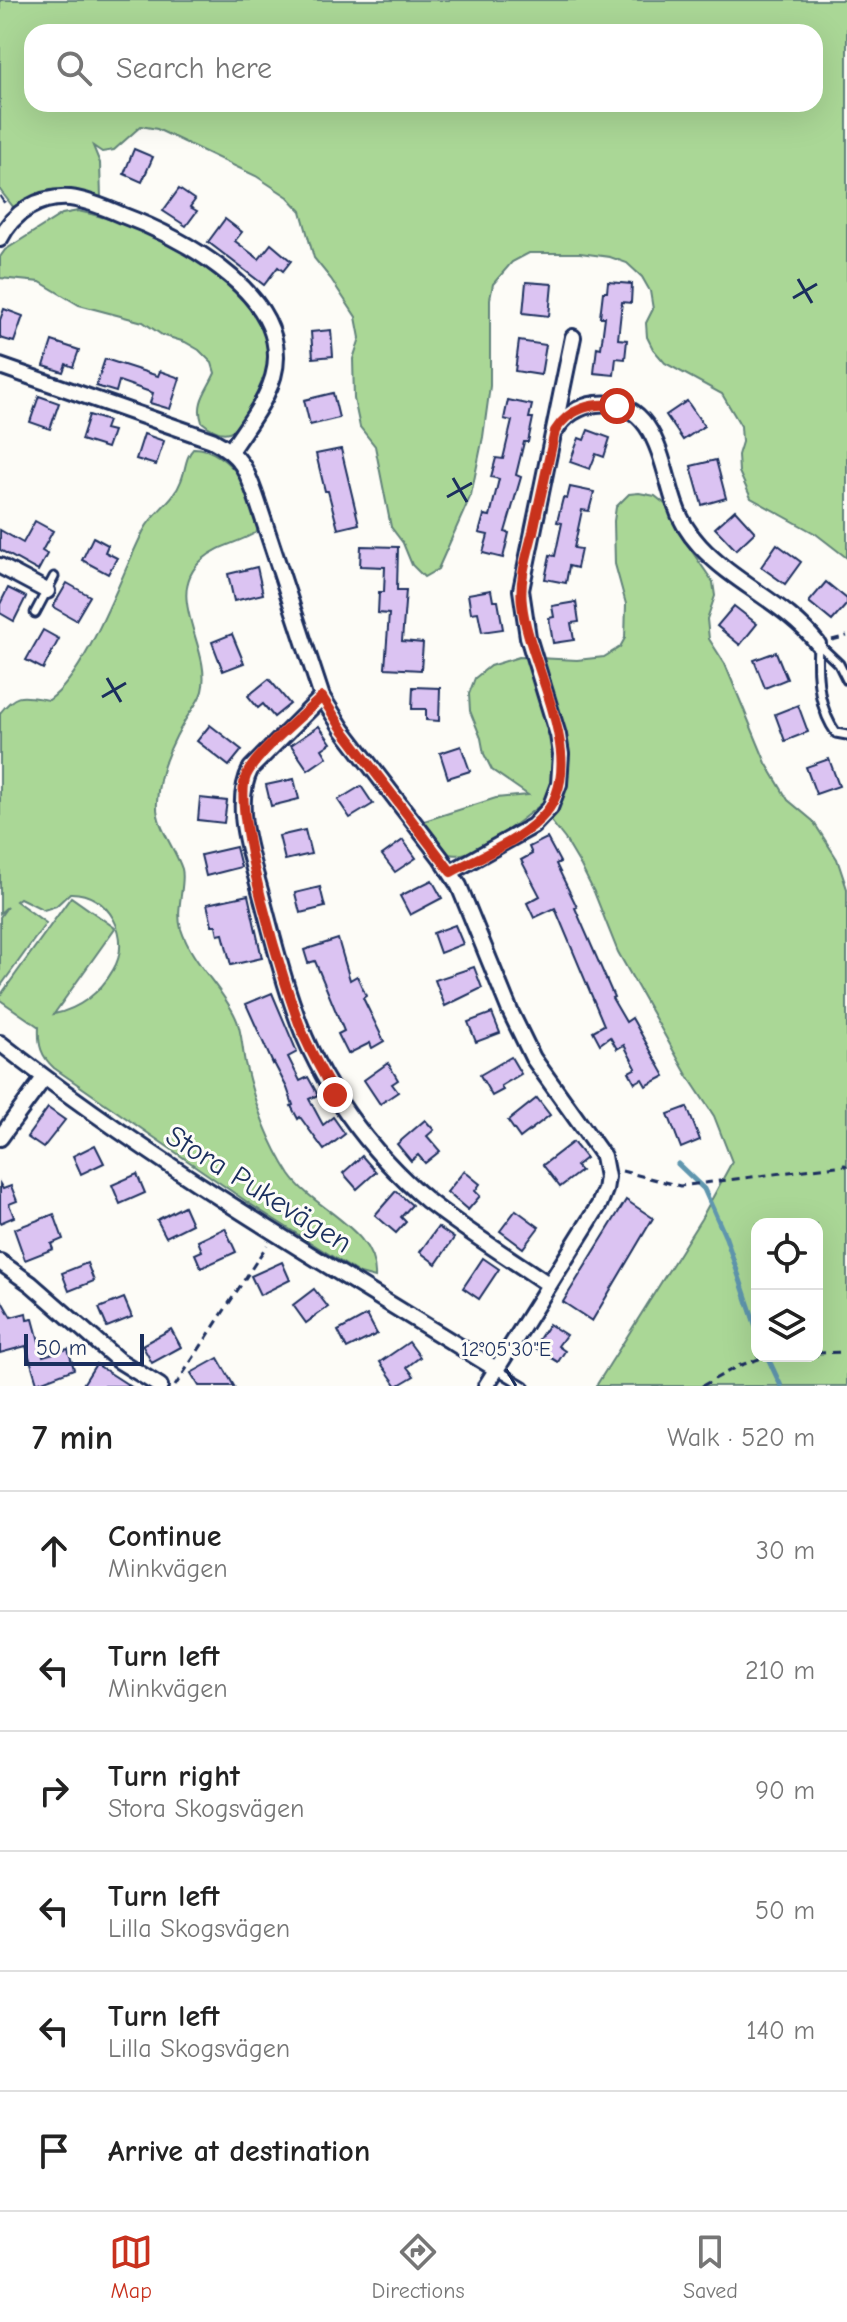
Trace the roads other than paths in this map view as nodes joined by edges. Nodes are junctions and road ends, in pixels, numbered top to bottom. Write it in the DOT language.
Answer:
graph roads {
  1 [pos="0,239"];
  2 [pos="573,337"];
  3 [pos="0,366"];
  4 [pos="555,431"];
  5 [pos="231,450"];
  6 [pos="0,566"];
  7 [pos="54,577"];
  8 [pos="47,591"];
  9 [pos="35,613"];
  10 [pos="818,644"];
  11 [pos="847,680"];
  12 [pos="322,697"];
  13 [pos="847,735"];
  14 [pos="451,872"];
  15 [pos="0,1043"];
  16 [pos="44,1078"];
  17 [pos="0,1138"];
  18 [pos="0,1262"];
  19 [pos="548,1284"];
  20 [pos="496,1369"];
  21 [pos="160,1386"];
  22 [pos="486,1386"];
  23 [pos="524,1386"];
  1 -- 5 [label="street"];
  2 -- 4 [label="street"];
  3 -- 5 [label="street"];
  4 -- 10 [label="street"];
  4 -- 14 [label="street"];
  5 -- 12 [label="street"];
  6 -- 8 [label="street"];
  7 -- 8 [label="lane"];
  8 -- 9 [label="lane"];
  10 -- 11 [label="lane"];
  10 -- 13 [label="lane"];
  12 -- 14 [label="street"];
  12 -- 19 [label="street"];
  14 -- 19 [label="street"];
  15 -- 16 [label="street, Stora Pukevägen"];
  16 -- 17 [label="street"];
  16 -- 20 [label="street, Stora Pukevägen"];
  18 -- 21 [label="street"];
  19 -- 20 [label="street"];
  20 -- 22 [label="street"];
  20 -- 23 [label="lane"];
}
